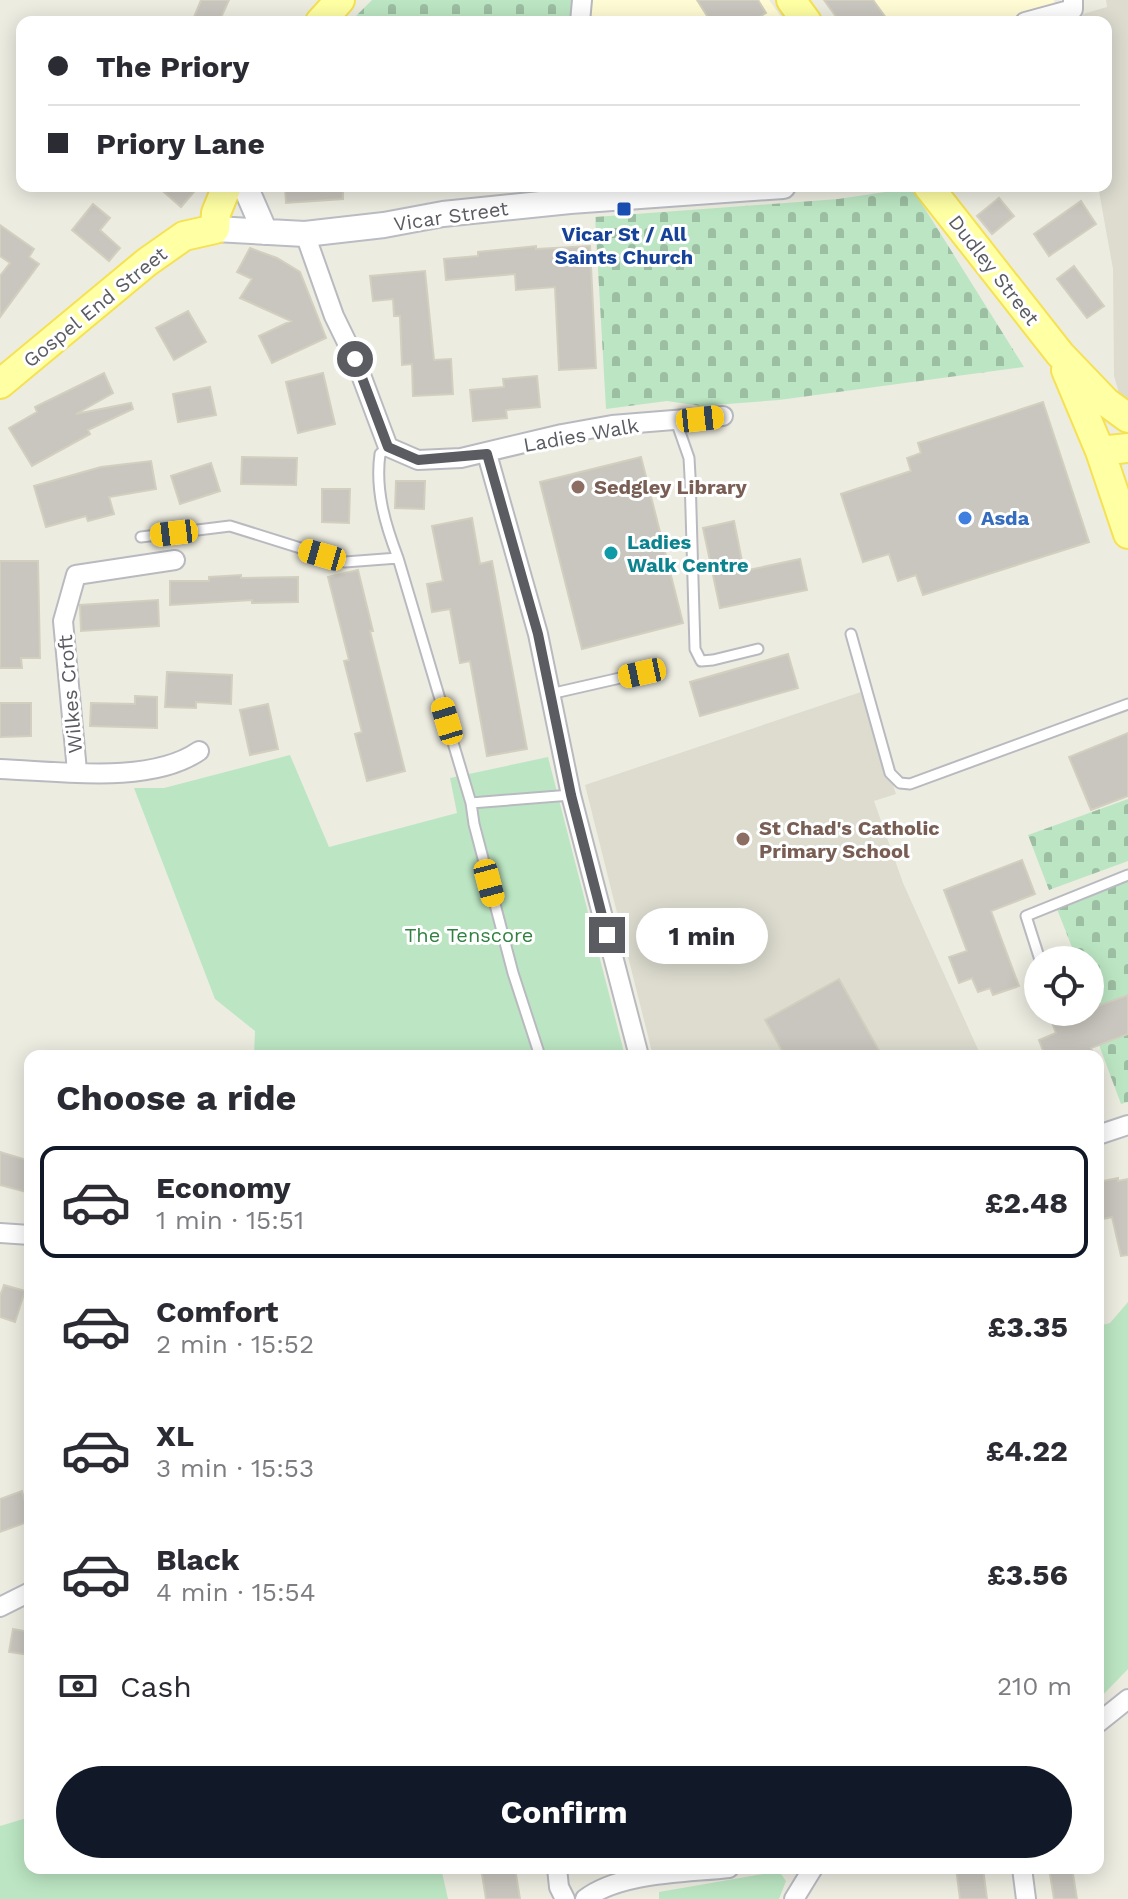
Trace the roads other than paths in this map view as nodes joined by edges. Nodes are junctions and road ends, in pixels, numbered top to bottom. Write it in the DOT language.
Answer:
graph roads {
  1 [pos="340,0"];
  2 [pos="1073,0"];
  3 [pos="325,16"];
  4 [pos="1047,16"];
  5 [pos="207,192"];
  6 [pos="225,192"];
  7 [pos="248,192"];
  8 [pos="606,192"];
  9 [pos="933,192"];
  10 [pos="570,193"];
  11 [pos="203,232"];
  12 [pos="265,232"];
  13 [pos="305,234"];
  14 [pos="1060,354"];
  15 [pos="0,384"];
  16 [pos="723,416"];
  17 [pos="1128,418"];
  18 [pos="676,421"];
  19 [pos="388,447"];
  20 [pos="1114,449"];
  21 [pos="487,454"];
  22 [pos="1128,534"];
  23 [pos="141,537"];
  24 [pos="398,558"];
  25 [pos="175,560"];
  26 [pos="851,634"];
  27 [pos="758,649"];
  28 [pos="642,673"];
  29 [pos="550,694"];
  30 [pos="1128,704"];
  31 [pos="199,751"];
  32 [pos="0,769"];
  33 [pos="77,771"];
  34 [pos="571,795"];
  35 [pos="471,803"];
  36 [pos="1128,875"];
  37 [pos="1036,946"];
  38 [pos="538,1050"];
  39 [pos="637,1050"];
  40 [pos="1128,1125"];
  41 [pos="1104,1133"];
  42 [pos="0,1233"];
  43 [pos="24,1235"];
  44 [pos="24,1595"];
  45 [pos="0,1607"];
  46 [pos="1128,1699"];
  47 [pos="1104,1718"];
  48 [pos="558,1874"];
  49 [pos="679,1874"];
  50 [pos="804,1874"];
  51 [pos="1023,1874"];
  52 [pos="565,1899"];
  53 [pos="585,1899"];
  54 [pos="794,1899"];
  55 [pos="1026,1899"];
  1 -- 3 [label="main road"];
  2 -- 4 [label="street"];
  5 -- 11 [label="main road"];
  6 -- 11 [label="main road"];
  7 -- 12 [label="main road"];
  8 -- 10 [label="main road, Vicar Street"];
  9 -- 14 [label="main road, Dudley Street"];
  10 -- 13 [label="main road, Vicar Street"];
  11 -- 12 [label="main road, Vicar Street"];
  11 -- 15 [label="main road, Gospel End Street"];
  12 -- 13 [label="main road, Vicar Street"];
  13 -- 19 [label="street"];
  14 -- 17 [label="main road"];
  14 -- 20 [label="main road"];
  16 -- 18 [label="street, Ladies Walk"];
  18 -- 21 [label="street, Ladies Walk"];
  18 -- 27 [label="lane"];
  19 -- 21 [label="street, Ladies Walk"];
  19 -- 24 [label="lane"];
  20 -- 22 [label="main road"];
  21 -- 29 [label="street"];
  23 -- 24 [label="lane"];
  24 -- 35 [label="lane"];
  25 -- 33 [label="street, Wilkes Croft"];
  26 -- 30 [label="lane"];
  28 -- 29 [label="lane"];
  29 -- 34 [label="street"];
  31 -- 33 [label="street"];
  32 -- 33 [label="street"];
  34 -- 35 [label="lane"];
  34 -- 39 [label="street"];
  35 -- 38 [label="lane"];
  36 -- 37 [label="lane"];
  40 -- 41 [label="street"];
  42 -- 43 [label="street"];
  44 -- 45 [label="street"];
  46 -- 47 [label="street"];
  48 -- 52 [label="street"];
  49 -- 53 [label="street"];
  50 -- 54 [label="street"];
  51 -- 55 [label="street"];
}
